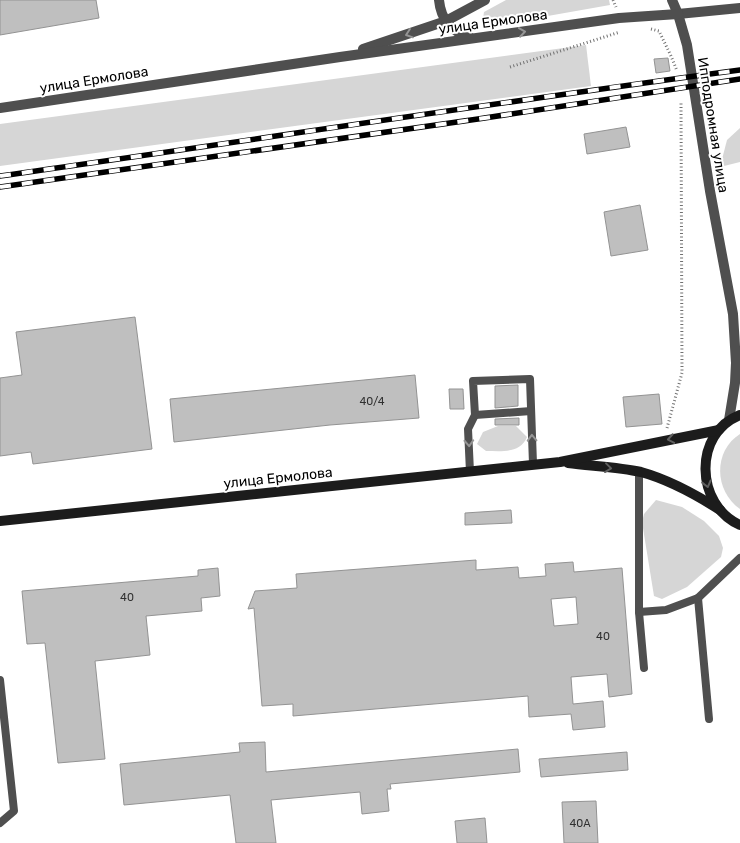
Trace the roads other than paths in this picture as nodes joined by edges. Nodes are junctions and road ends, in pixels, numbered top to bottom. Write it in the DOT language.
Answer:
graph roads {
  1 [pos="439,0"];
  2 [pos="485,0"];
  3 [pos="672,0"];
  4 [pos="740,8"];
  5 [pos="678,14"];
  6 [pos="446,21"];
  7 [pos="474,39"];
  8 [pos="340,57"];
  9 [pos="0,108"];
  10 [pos="733,314"];
  11 [pos="740,328"];
  12 [pos="531,411"];
  13 [pos="474,415"];
  14 [pos="740,415"];
  15 [pos="729,420"];
  16 [pos="719,430"];
  17 [pos="560,462"];
  18 [pos="533,464"];
  19 [pos="470,472"];
  20 [pos="639,472"];
  21 [pos="720,510"];
  22 [pos="0,521"];
  23 [pos="737,524"];
  24 [pos="740,535"];
  25 [pos="740,558"];
  26 [pos="698,598"];
  27 [pos="639,612"];
  28 [pos="644,668"];
  29 [pos="0,680"];
  30 [pos="709,719"];
  31 [pos="0,824"];
  1 -- 6 [label="street"];
  2 -- 6 [label="street, улица Ермолова"];
  3 -- 5 [label="street, Ипподромная улица"];
  4 -- 5 [label="street, улица Ермолова"];
  7 -- 5 [label="street, улица Ермолова, one-way"];
  5 -- 10 [label="street, Ипподромная улица"];
  6 -- 7 [label="street"];
  6 -- 8 [label="street, улица Ермолова, one-way"];
  7 -- 8 [label="street, улица Ермолова"];
  8 -- 9 [label="street, улица Ермолова"];
  10 -- 11 [label="street, Ипподромная улица"];
  10 -- 15 [label="street, Ипподромная улица"];
  12 -- 13 [label="lane"];
  12 -- 13 [label="lane"];
  18 -- 12 [label="lane, one-way"];
  13 -- 19 [label="lane, one-way"];
  14 -- 15 [label="main road, улица Ермолова"];
  15 -- 16 [label="main road, улица Ермолова"];
  16 -- 17 [label="main road, улица Ермолова, one-way"];
  16 -- 21 [label="main road, улица Ермолова, one-way"];
  17 -- 18 [label="main road, улица Ермолова"];
  17 -- 20 [label="main road, улица Ермолова, one-way"];
  18 -- 19 [label="main road, улица Ермолова"];
  19 -- 22 [label="main road, улица Ермолова"];
  20 -- 21 [label="main road, улица Ермолова"];
  20 -- 27 [label="lane"];
  21 -- 23 [label="main road, улица Ермолова"];
  23 -- 24 [label="main road"];
  25 -- 26 [label="lane"];
  26 -- 27 [label="lane"];
  26 -- 30 [label="lane"];
  27 -- 28 [label="lane"];
  29 -- 31 [label="lane"];
}
